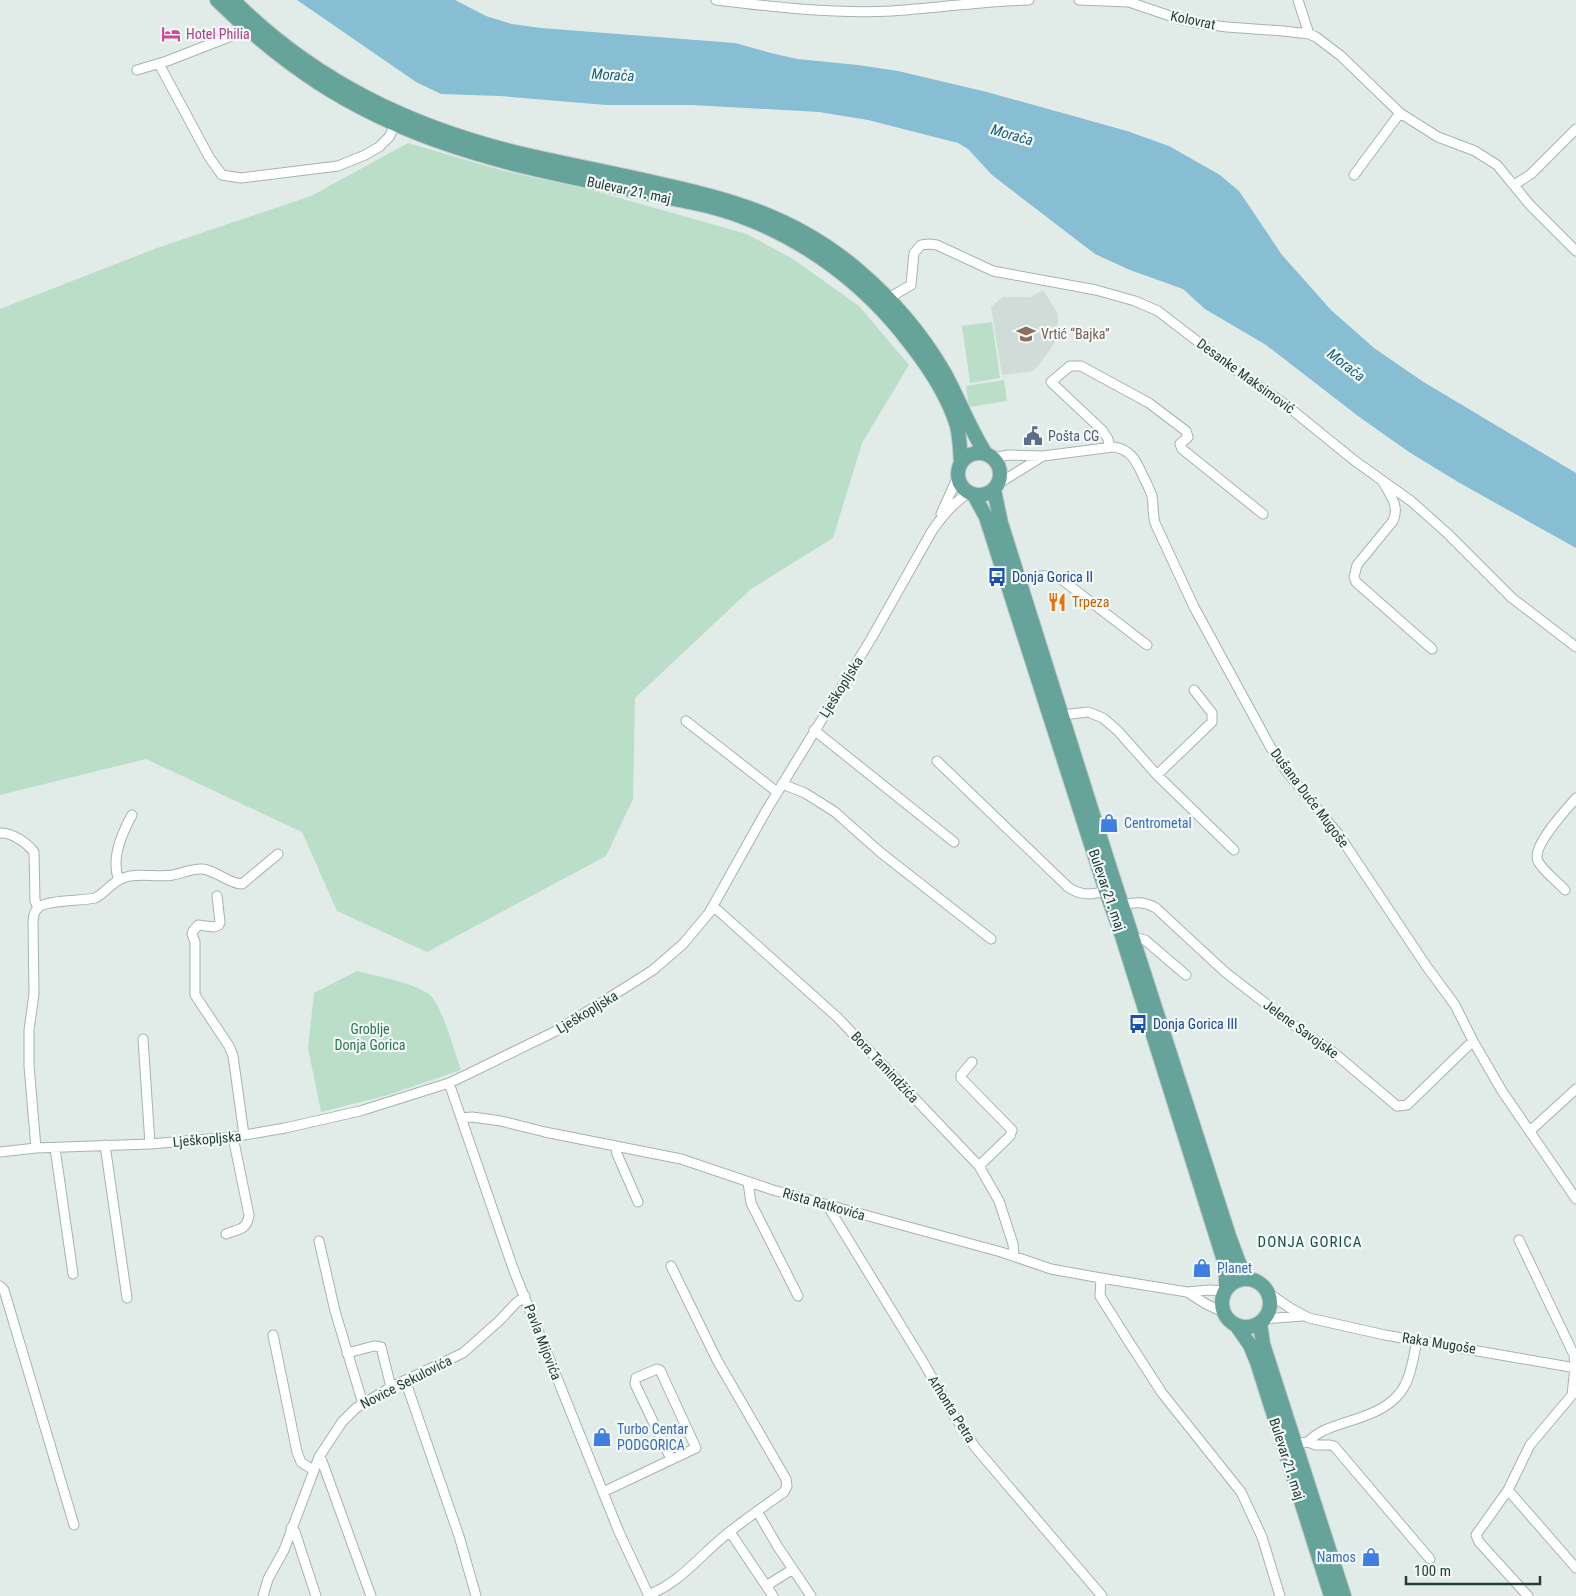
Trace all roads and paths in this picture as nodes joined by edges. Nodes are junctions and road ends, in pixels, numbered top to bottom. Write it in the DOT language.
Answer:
graph roads {
  1 [pos="209,0"];
  2 [pos="217,0"];
  3 [pos="233,0"];
  4 [pos="716,0"];
  5 [pos="1029,0"];
  6 [pos="1078,0"];
  7 [pos="1298,0"];
  8 [pos="968,2"];
  9 [pos="244,31"];
  10 [pos="1308,34"];
  11 [pos="159,64"];
  12 [pos="137,70"];
  13 [pos="1400,113"];
  14 [pos="398,119"];
  15 [pos="1576,129"];
  16 [pos="1354,175"];
  17 [pos="1514,185"];
  18 [pos="1576,251"];
  19 [pos="887,299"];
  20 [pos="1109,447"];
  21 [pos="990,456"];
  22 [pos="1043,456"];
  23 [pos="959,470"];
  24 [pos="1381,478"];
  25 [pos="996,487"];
  26 [pos="971,494"];
  27 [pos="1264,514"];
  28 [pos="938,522"];
  29 [pos="1019,582"];
  30 [pos="1147,645"];
  31 [pos="1576,647"];
  32 [pos="1432,650"];
  33 [pos="1194,690"];
  34 [pos="1062,715"];
  35 [pos="686,721"];
  36 [pos="814,730"];
  37 [pos="937,761"];
  38 [pos="1157,775"];
  39 [pos="779,788"];
  40 [pos="1576,798"];
  41 [pos="132,815"];
  42 [pos="1,833"];
  43 [pos="954,842"];
  44 [pos="1234,850"];
  45 [pos="278,854"];
  46 [pos="119,880"];
  47 [pos="1565,890"];
  48 [pos="1106,891"];
  49 [pos="217,896"];
  50 [pos="713,906"];
  51 [pos="1122,906"];
  52 [pos="38,908"];
  53 [pos="1132,937"];
  54 [pos="991,938"];
  55 [pos="1186,974"];
  56 [pos="142,1039"];
  57 [pos="1473,1041"];
  58 [pos="972,1062"];
  59 [pos="449,1083"];
  60 [pos="1576,1090"];
  61 [pos="460,1118"];
  62 [pos="1530,1131"];
  63 [pos="244,1135"];
  64 [pos="233,1137"];
  65 [pos="150,1144"];
  66 [pos="105,1145"];
  67 [pos="616,1146"];
  68 [pos="36,1148"];
  69 [pos="55,1148"];
  70 [pos="0,1152"];
  71 [pos="979,1166"];
  72 [pos="748,1182"];
  73 [pos="1576,1199"];
  74 [pos="638,1202"];
  75 [pos="827,1205"];
  76 [pos="226,1234"];
  77 [pos="1519,1240"];
  78 [pos="319,1242"];
  79 [pos="1014,1256"];
  80 [pos="671,1266"];
  81 [pos="73,1274"];
  82 [pos="1101,1278"];
  83 [pos="1250,1279"];
  84 [pos="0,1286"];
  85 [pos="1225,1290"];
  86 [pos="1187,1292"];
  87 [pos="1267,1292"];
  88 [pos="525,1296"];
  89 [pos="798,1296"];
  90 [pos="127,1298"];
  91 [pos="1223,1312"];
  92 [pos="1304,1316"];
  93 [pos="1262,1321"];
  94 [pos="1236,1325"];
  95 [pos="273,1336"];
  96 [pos="1417,1340"];
  97 [pos="347,1353"];
  98 [pos="1575,1367"];
  99 [pos="405,1380"];
  100 [pos="391,1387"];
  101 [pos="1575,1393"];
  102 [pos="363,1404"];
  103 [pos="1301,1443"];
  104 [pos="319,1457"];
  105 [pos="671,1459"];
  106 [pos="313,1470"];
  107 [pos="1508,1490"];
  108 [pos="603,1492"];
  109 [pos="758,1511"];
  110 [pos="74,1524"];
  111 [pos="291,1528"];
  112 [pos="730,1532"];
  113 [pos="1430,1559"];
  114 [pos="1576,1568"];
  115 [pos="793,1569"];
  116 [pos="766,1586"];
  117 [pos="648,1595"];
  118 [pos="263,1596"];
  119 [pos="316,1596"];
  120 [pos="371,1596"];
  121 [pos="476,1596"];
  122 [pos="773,1596"];
  123 [pos="811,1596"];
  124 [pos="1102,1596"];
  125 [pos="1280,1596"];
  126 [pos="1331,1596"];
  127 [pos="1344,1596"];
  128 [pos="1528,1596"];
  1 -- 9 [label="street"];
  2 -- 9 [label="main road, Bulevar 21. maj"];
  3 -- 14 [label="main road, Bulevar 21. maj"];
  4 -- 8 [label="street"];
  5 -- 8 [label="street"];
  6 -- 10 [label="street, Kolovrat"];
  7 -- 10 [label="street"];
  9 -- 11 [label="street"];
  9 -- 14 [label="main road, Bulevar 21. maj"];
  10 -- 13 [label="street"];
  11 -- 12 [label="street"];
  11 -- 14 [label="street"];
  13 -- 16 [label="street"];
  13 -- 17 [label="street"];
  14 -- 19 [label="main road, Bulevar 21. maj"];
  14 -- 23 [label="main road, Bulevar 21. maj"];
  15 -- 17 [label="street"];
  17 -- 18 [label="street"];
  19 -- 21 [label="main road, Bulevar 21. maj"];
  19 -- 24 [label="street, Desanke Maksimović"];
  20 -- 22 [label="street, Dušana Duće Mugoše"];
  20 -- 27 [label="street"];
  20 -- 57 [label="street, Dušana Duće Mugoše"];
  21 -- 22 [label="street, Dušana Duće Mugoše"];
  21 -- 23 [label="main road"];
  21 -- 25 [label="main road, Bulevar 21. maj"];
  22 -- 25 [label="street, Dušana Duće Mugoše"];
  23 -- 26 [label="main road, Bulevar 21. maj"];
  23 -- 28 [label="street, Lješkopljska"];
  24 -- 31 [label="street, Desanke Maksimović"];
  24 -- 32 [label="street"];
  25 -- 26 [label="main road"];
  25 -- 29 [label="main road, Bulevar 21. maj"];
  26 -- 28 [label="street, Lješkopljska"];
  26 -- 48 [label="main road, Bulevar 21. maj"];
  28 -- 36 [label="street, Lješkopljska"];
  29 -- 30 [label="street"];
  29 -- 34 [label="main road, Bulevar 21. maj"];
  33 -- 38 [label="street"];
  34 -- 38 [label="street"];
  34 -- 51 [label="main road, Bulevar 21. maj"];
  35 -- 39 [label="street"];
  36 -- 39 [label="street, Lješkopljska"];
  36 -- 43 [label="street"];
  37 -- 48 [label="street"];
  38 -- 44 [label="street"];
  39 -- 50 [label="street, Lješkopljska"];
  39 -- 54 [label="street"];
  40 -- 47 [label="street"];
  41 -- 46 [label="street"];
  42 -- 52 [label="street"];
  45 -- 46 [label="street"];
  46 -- 52 [label="street"];
  48 -- 85 [label="main road, Bulevar 21. maj"];
  49 -- 63 [label="street"];
  50 -- 59 [label="street, Lješkopljska"];
  50 -- 71 [label="street, Bora Tamindžića"];
  51 -- 53 [label="main road, Bulevar 21. maj"];
  51 -- 57 [label="street, Jelene Savojske"];
  52 -- 68 [label="street"];
  53 -- 55 [label="street"];
  53 -- 83 [label="main road, Bulevar 21. maj"];
  56 -- 65 [label="street"];
  57 -- 62 [label="street, Dušana Duće Mugoše"];
  58 -- 71 [label="street"];
  59 -- 61 [label="street, Pavla Mijovića"];
  59 -- 63 [label="street, Lješkopljska"];
  60 -- 62 [label="street"];
  61 -- 67 [label="street, Rista Ratkovića"];
  61 -- 88 [label="street, Pavla Mijovića"];
  62 -- 73 [label="street, Dušana Duće Mugoše"];
  63 -- 64 [label="street, Lješkopljska"];
  64 -- 65 [label="street, Lješkopljska"];
  64 -- 76 [label="street"];
  65 -- 66 [label="street, Lješkopljska"];
  66 -- 69 [label="street, Lješkopljska"];
  66 -- 90 [label="street"];
  67 -- 72 [label="street, Rista Ratkovića"];
  67 -- 74 [label="street"];
  68 -- 69 [label="street, Lješkopljska"];
  68 -- 70 [label="street, Lješkopljska"];
  69 -- 81 [label="street"];
  71 -- 79 [label="street, Bora Tamindžića"];
  72 -- 75 [label="street, Rista Ratkovića"];
  72 -- 89 [label="street"];
  75 -- 79 [label="street, Rista Ratkovića"];
  75 -- 124 [label="street, Arhonta Petra"];
  77 -- 98 [label="street"];
  78 -- 97 [label="street"];
  79 -- 82 [label="street, Rista Ratkovića"];
  80 -- 109 [label="street"];
  82 -- 86 [label="street, Rista Ratkovića"];
  82 -- 125 [label="street"];
  83 -- 85 [label="main road"];
  83 -- 87 [label="main road, Bulevar 21. maj"];
  84 -- 110 [label="street"];
  85 -- 86 [label="street, Rista Ratkovića"];
  85 -- 91 [label="main road, Bulevar 21. maj"];
  86 -- 91 [label="street, Rista Ratkovića"];
  87 -- 92 [label="street, Raka Mugoše"];
  87 -- 93 [label="main road, Bulevar 21. maj"];
  88 -- 99 [label="street, Novice Sekulovića"];
  88 -- 108 [label="street, Pavla Mijovića"];
  91 -- 94 [label="main road, Bulevar 21. maj"];
  92 -- 93 [label="street, Raka Mugoše"];
  92 -- 96 [label="street, Raka Mugoše"];
  93 -- 94 [label="main road"];
  93 -- 103 [label="main road, Bulevar 21. maj"];
  94 -- 126 [label="main road, Bulevar 21. maj"];
  95 -- 106 [label="street"];
  96 -- 98 [label="street, Raka Mugoše"];
  96 -- 103 [label="street"];
  97 -- 100 [label="street"];
  97 -- 102 [label="street"];
  98 -- 101 [label="street"];
  99 -- 100 [label="street, Novice Sekulovića"];
  99 -- 121 [label="street"];
  100 -- 102 [label="street, Novice Sekulovića"];
  101 -- 107 [label="street"];
  102 -- 104 [label="street, Novice Sekulovića"];
  103 -- 113 [label="street"];
  103 -- 127 [label="main road, Bulevar 21. maj"];
  104 -- 106 [label="street, Novice Sekulovića"];
  104 -- 120 [label="street"];
  105 -- 105 [label="street"];
  105 -- 108 [label="street"];
  106 -- 111 [label="street, Novice Sekulovića"];
  107 -- 114 [label="street"];
  107 -- 128 [label="street"];
  108 -- 117 [label="street, Pavla Mijovića"];
  109 -- 112 [label="street"];
  109 -- 115 [label="street"];
  111 -- 118 [label="street, Novice Sekulovića"];
  111 -- 119 [label="street"];
  112 -- 116 [label="street"];
  112 -- 117 [label="street"];
  115 -- 116 [label="street"];
  115 -- 123 [label="street"];
  116 -- 122 [label="street"];
}
